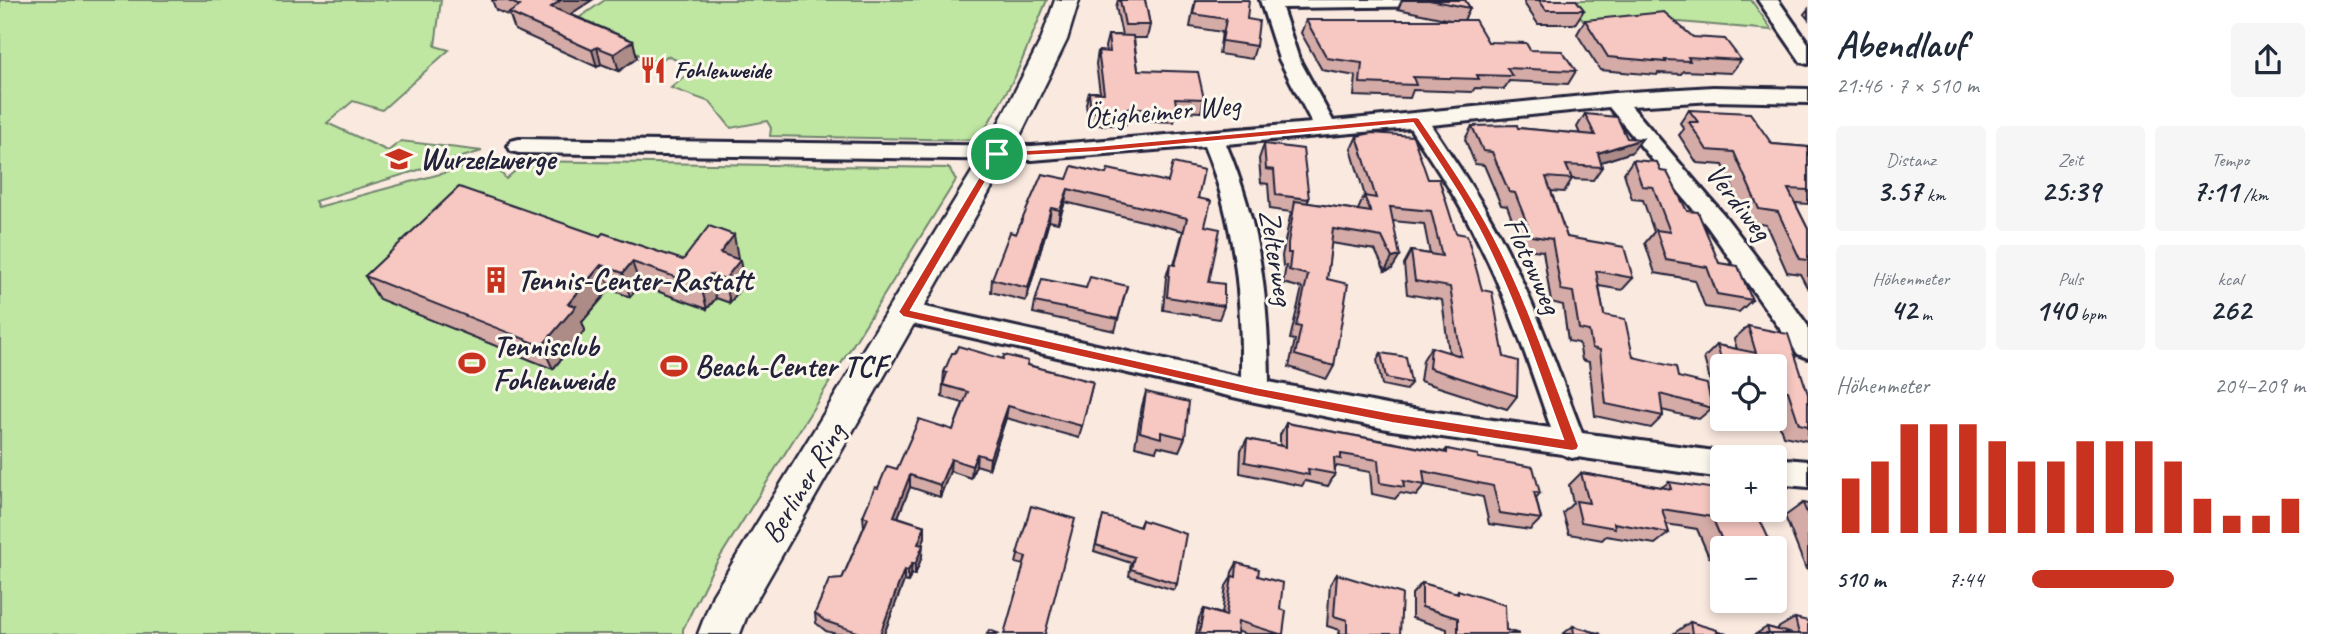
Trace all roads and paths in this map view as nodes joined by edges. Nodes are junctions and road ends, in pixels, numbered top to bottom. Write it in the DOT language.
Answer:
graph roads {
  1 [pos="1067,0"];
  2 [pos="1451,0"];
  3 [pos="1768,0"];
  4 [pos="1270,1"];
  5 [pos="1808,58"];
  6 [pos="1808,96"];
  7 [pos="1614,100"];
  8 [pos="1416,120"];
  9 [pos="1326,129"];
  10 [pos="1212,138"];
  11 [pos="519,146"];
  12 [pos="997,154"];
  13 [pos="903,312"];
  14 [pos="1808,347"];
  15 [pos="1255,391"];
  16 [pos="1572,446"];
  17 [pos="1710,463"];
  18 [pos="1787,472"];
  19 [pos="1808,474"];
  20 [pos="719,634"];
  1 -- 12 [label="street, Berliner Ring"];
  2 -- 4 [label="street"];
  3 -- 5 [label="street"];
  4 -- 9 [label="street"];
  6 -- 7 [label="street, Ötigheimer Weg"];
  7 -- 8 [label="street, Ötigheimer Weg"];
  7 -- 14 [label="street, Verdiweg"];
  8 -- 9 [label="street, Ötigheimer Weg"];
  8 -- 16 [label="street, Flotowweg"];
  9 -- 10 [label="street, Ötigheimer Weg"];
  10 -- 12 [label="street, Ötigheimer Weg"];
  10 -- 15 [label="street, Zelterweg"];
  11 -- 12 [label="street, Ötigheimer Weg"];
  12 -- 13 [label="street, Berliner Ring"];
  13 -- 15 [label="street"];
  13 -- 20 [label="street, Berliner Ring"];
  15 -- 16 [label="street"];
  16 -- 17 [label="street"];
  18 -- 19 [label="street"];
}
